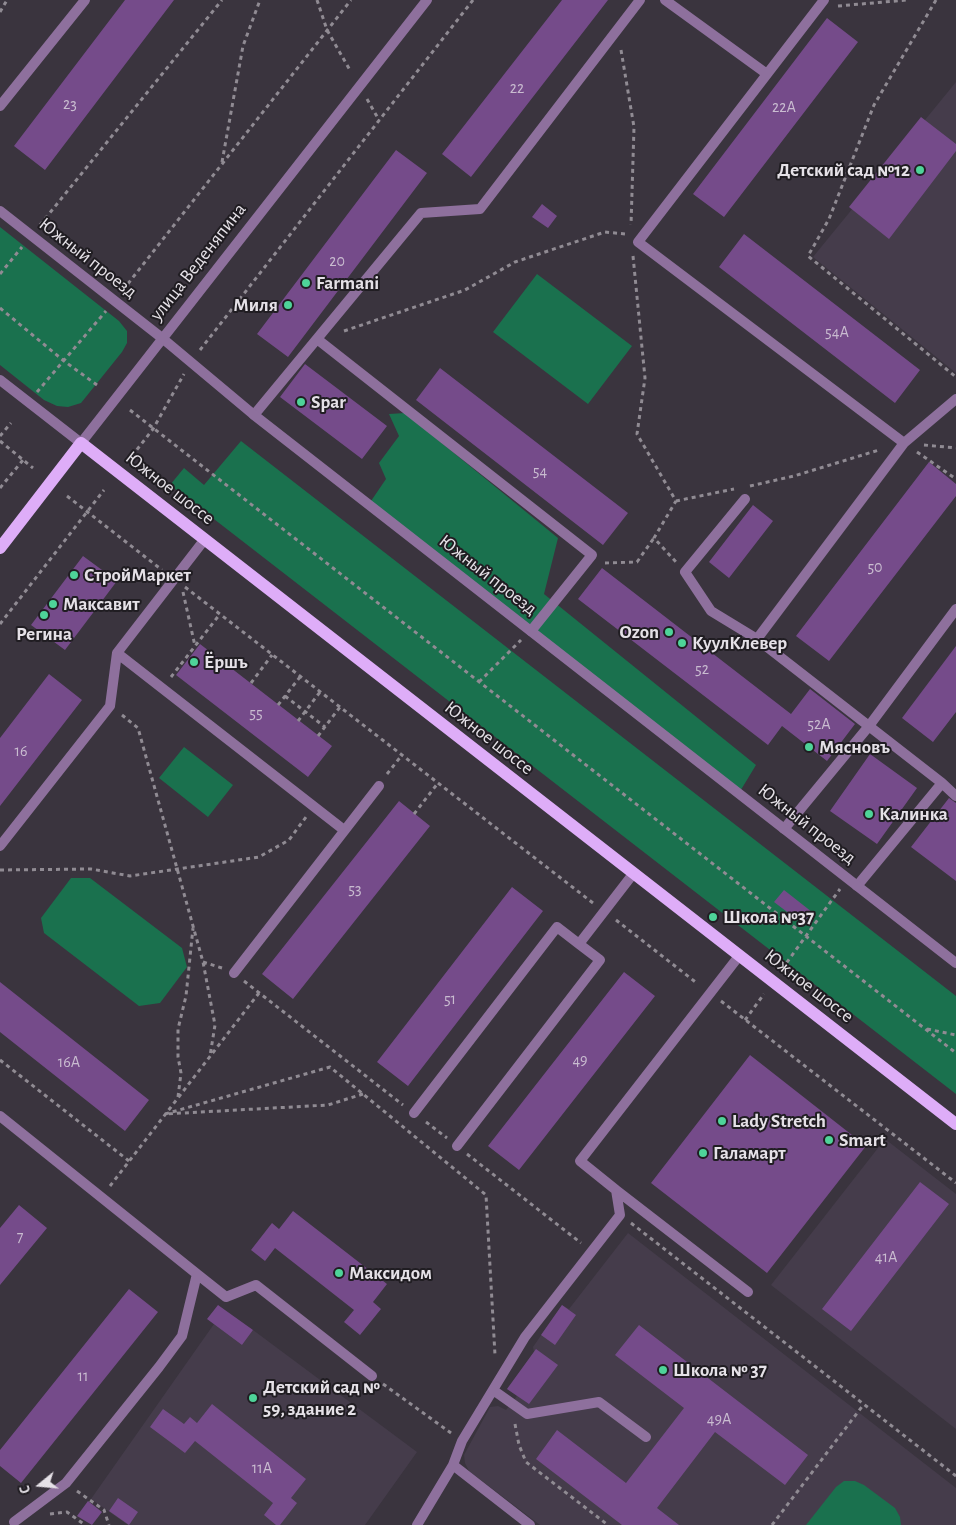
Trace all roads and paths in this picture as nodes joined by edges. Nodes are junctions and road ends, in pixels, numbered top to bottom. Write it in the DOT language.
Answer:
graph roads {
  1 [pos="7,0"];
  2 [pos="85,0"];
  3 [pos="222,0"];
  4 [pos="260,0"];
  5 [pos="317,0"];
  6 [pos="351,0"];
  7 [pos="427,0"];
  8 [pos="473,0"];
  9 [pos="640,0"];
  10 [pos="666,0"];
  11 [pos="907,0"];
  12 [pos="936,0"];
  13 [pos="822,4"];
  14 [pos="0,12"];
  15 [pos="327,30"];
  16 [pos="617,30"];
  17 [pos="768,74"];
  18 [pos="360,87"];
  19 [pos="0,106"];
  20 [pos="379,120"];
  21 [pos="222,164"];
  22 [pos="0,211"];
  23 [pos="31,235"];
  24 [pos="632,254"];
  25 [pos="0,274"];
  26 [pos="114,301"];
  27 [pos="0,308"];
  28 [pos="162,338"];
  29 [pos="317,340"];
  30 [pos="64,361"];
  31 [pos="191,362"];
  32 [pos="956,377"];
  33 [pos="0,380"];
  34 [pos="97,385"];
  35 [pos="36,393"];
  36 [pos="956,399"];
  37 [pos="130,410"];
  38 [pos="254,415"];
  39 [pos="11,423"];
  40 [pos="153,429"];
  41 [pos="0,436"];
  42 [pos="0,441"];
  43 [pos="81,443"];
  44 [pos="904,443"];
  45 [pos="956,448"];
  46 [pos="132,456"];
  47 [pos="22,460"];
  48 [pos="33,468"];
  49 [pos="956,479"];
  50 [pos="749,486"];
  51 [pos="0,488"];
  52 [pos="740,488"];
  53 [pos="104,490"];
  54 [pos="67,496"];
  55 [pos="745,499"];
  56 [pos="676,501"];
  57 [pos="88,512"];
  58 [pos="654,538"];
  59 [pos="205,539"];
  60 [pos="0,548"];
  61 [pos="585,564"];
  62 [pos="685,572"];
  63 [pos="174,579"];
  64 [pos="956,609"];
  65 [pos="220,614"];
  66 [pos="0,624"];
  67 [pos="531,631"];
  68 [pos="757,639"];
  69 [pos="195,646"];
  70 [pos="117,653"];
  71 [pos="272,655"];
  72 [pos="300,677"];
  73 [pos="479,682"];
  74 [pos="251,683"];
  75 [pos="162,688"];
  76 [pos="320,692"];
  77 [pos="285,696"];
  78 [pos="278,705"];
  79 [pos="110,706"];
  80 [pos="340,707"];
  81 [pos="305,711"];
  82 [pos="298,720"];
  83 [pos="869,726"];
  84 [pos="325,727"];
  85 [pos="318,736"];
  86 [pos="402,755"];
  87 [pos="438,783"];
  88 [pos="942,783"];
  89 [pos="379,786"];
  90 [pos="956,796"];
  91 [pos="314,807"];
  92 [pos="414,814"];
  93 [pos="784,829"];
  94 [pos="344,830"];
  95 [pos="0,846"];
  96 [pos="178,868"];
  97 [pos="0,870"];
  98 [pos="633,874"];
  99 [pos="847,878"];
  100 [pos="857,886"];
  101 [pos="604,911"];
  102 [pos="193,924"];
  103 [pos="806,936"];
  104 [pos="579,944"];
  105 [pos="738,956"];
  106 [pos="956,963"];
  107 [pos="234,973"];
  108 [pos="773,982"];
  109 [pos="259,993"];
  110 [pos="710,993"];
  111 [pos="745,1020"];
  112 [pos="925,1028"];
  113 [pos="956,1036"];
  114 [pos="956,1052"];
  115 [pos="210,1056"];
  116 [pos="0,1060"];
  117 [pos="363,1094"];
  118 [pos="178,1098"];
  119 [pos="414,1112"];
  120 [pos="165,1114"];
  121 [pos="0,1116"];
  122 [pos="956,1124"];
  123 [pos="456,1146"];
  124 [pos="129,1161"];
  125 [pos="956,1183"];
  126 [pos="616,1190"];
  127 [pos="101,1197"];
  128 [pos="620,1215"];
  129 [pos="197,1274"];
  130 [pos="748,1292"];
  131 [pos="372,1376"];
  132 [pos="495,1386"];
  133 [pos="864,1404"];
  134 [pos="515,1405"];
  135 [pos="646,1436"];
  136 [pos="462,1441"];
  137 [pos="453,1465"];
  138 [pos="956,1476"];
  139 [pos="66,1483"];
  140 [pos="41,1516"];
  141 [pos="14,1522"];
  142 [pos="85,1525"];
  143 [pos="109,1525"];
  144 [pos="416,1525"];
  145 [pos="530,1525"];
  146 [pos="608,1525"];
  147 [pos="772,1525"];
  1 -- 14 [label="path"];
  2 -- 19 [label="street"];
  3 -- 23 [label="path"];
  4 -- 21 [label="path"];
  5 -- 15 [label="path"];
  6 -- 15 [label="path"];
  7 -- 18 [label="street, улица Веденяпина"];
  8 -- 20 [label="path"];
  9 -- 16 [label="street"];
  10 -- 17 [label="street"];
  11 -- 13 [label="path"];
  12 -- 32 [label="path"];
  13 -- 17 [label="street"];
  15 -- 18 [label="path"];
  15 -- 21 [label="path"];
  16 -- 29 [label="street"];
  16 -- 29 [label="path"];
  17 -- 44 [label="street"];
  18 -- 20 [label="path"];
  18 -- 28 [label="street, улица Веденяпина"];
  20 -- 31 [label="path"];
  21 -- 26 [label="path"];
  22 -- 23 [label="street, Южный проезд"];
  23 -- 25 [label="path"];
  23 -- 26 [label="street, Южный проезд"];
  24 -- 56 [label="path"];
  26 -- 28 [label="street, Южный проезд"];
  26 -- 30 [label="path"];
  27 -- 30 [label="path"];
  28 -- 31 [label="street, Южный проезд"];
  28 -- 43 [label="street, улица Веденяпина"];
  29 -- 38 [label="street"];
  29 -- 61 [label="street"];
  30 -- 34 [label="path"];
  30 -- 35 [label="path"];
  31 -- 38 [label="street, Южный проезд"];
  31 -- 40 [label="path"];
  33 -- 43 [label="street, Южное шоссе"];
  36 -- 44 [label="street"];
  37 -- 40 [label="path"];
  38 -- 67 [label="street, Южный проезд"];
  39 -- 41 [label="path"];
  40 -- 46 [label="path"];
  40 -- 73 [label="path"];
  42 -- 47 [label="path"];
  43 -- 59 [label="main road, Южное шоссе"];
  43 -- 60 [label="main road, улица Веденяпина"];
  44 -- 45 [label="path"];
  44 -- 49 [label="path"];
  44 -- 50 [label="path"];
  44 -- 68 [label="street"];
  47 -- 48 [label="path"];
  47 -- 51 [label="path"];
  52 -- 56 [label="path"];
  53 -- 57 [label="path"];
  54 -- 57 [label="path"];
  55 -- 62 [label="street"];
  56 -- 58 [label="path"];
  57 -- 63 [label="path"];
  57 -- 66 [label="path"];
  58 -- 61 [label="path"];
  58 -- 62 [label="path"];
  59 -- 63 [label="street"];
  59 -- 98 [label="main road, Южное шоссе"];
  61 -- 67 [label="street"];
  62 -- 68 [label="street"];
  63 -- 70 [label="street"];
  64 -- 83 [label="street"];
  65 -- 69 [label="path"];
  65 -- 69 [label="path"];
  65 -- 71 [label="path"];
  67 -- 73 [label="path"];
  67 -- 93 [label="street, Южный проезд"];
  68 -- 83 [label="street"];
  69 -- 75 [label="path"];
  70 -- 75 [label="street"];
  70 -- 79 [label="street"];
  71 -- 72 [label="path"];
  71 -- 74 [label="path"];
  72 -- 76 [label="path"];
  72 -- 77 [label="path"];
  73 -- 103 [label="path"];
  75 -- 91 [label="street"];
  76 -- 80 [label="path"];
  76 -- 81 [label="path"];
  77 -- 78 [label="path"];
  77 -- 81 [label="path"];
  79 -- 95 [label="street"];
  79 -- 96 [label="path"];
  80 -- 84 [label="path"];
  80 -- 86 [label="path"];
  81 -- 82 [label="path"];
  81 -- 84 [label="path"];
  83 -- 88 [label="street"];
  83 -- 93 [label="street"];
  84 -- 85 [label="path"];
  86 -- 87 [label="path"];
  86 -- 89 [label="path"];
  87 -- 92 [label="path"];
  87 -- 101 [label="path"];
  88 -- 90 [label="street"];
  88 -- 100 [label="street"];
  89 -- 94 [label="street"];
  91 -- 94 [label="street"];
  91 -- 96 [label="path"];
  93 -- 99 [label="street, Южный проезд"];
  94 -- 107 [label="street"];
  96 -- 97 [label="path"];
  96 -- 102 [label="path"];
  98 -- 101 [label="street"];
  98 -- 105 [label="main road, Южное шоссе"];
  99 -- 100 [label="street, Южный проезд"];
  99 -- 103 [label="path"];
  100 -- 106 [label="street, Южный проезд"];
  101 -- 104 [label="street"];
  101 -- 110 [label="path"];
  102 -- 115 [label="path"];
  102 -- 118 [label="path"];
  103 -- 108 [label="path"];
  103 -- 112 [label="path"];
  104 -- 119 [label="street"];
  104 -- 123 [label="street"];
  105 -- 108 [label="main road, Южное шоссе"];
  105 -- 110 [label="street"];
  108 -- 111 [label="path"];
  108 -- 122 [label="main road, Южное шоссе"];
  109 -- 115 [label="path"];
  110 -- 111 [label="path"];
  110 -- 126 [label="street"];
  111 -- 125 [label="path"];
  112 -- 113 [label="path"];
  112 -- 114 [label="path"];
  115 -- 118 [label="path"];
  116 -- 124 [label="path"];
  117 -- 120 [label="path"];
  117 -- 120 [label="path"];
  117 -- 132 [label="path"];
  118 -- 120 [label="path"];
  120 -- 124 [label="path"];
  121 -- 127 [label="street"];
  124 -- 127 [label="path"];
  126 -- 128 [label="street"];
  126 -- 130 [label="street"];
  127 -- 129 [label="street"];
  128 -- 132 [label="street"];
  128 -- 133 [label="path"];
  129 -- 131 [label="street"];
  129 -- 139 [label="street"];
  131 -- 136 [label="path"];
  132 -- 134 [label="street"];
  132 -- 136 [label="street"];
  133 -- 138 [label="path"];
  133 -- 147 [label="path"];
  134 -- 135 [label="street"];
  134 -- 146 [label="path"];
  136 -- 137 [label="street"];
  137 -- 144 [label="street"];
  137 -- 145 [label="street"];
  139 -- 141 [label="street"];
  139 -- 143 [label="path"];
  140 -- 142 [label="path"];
}
